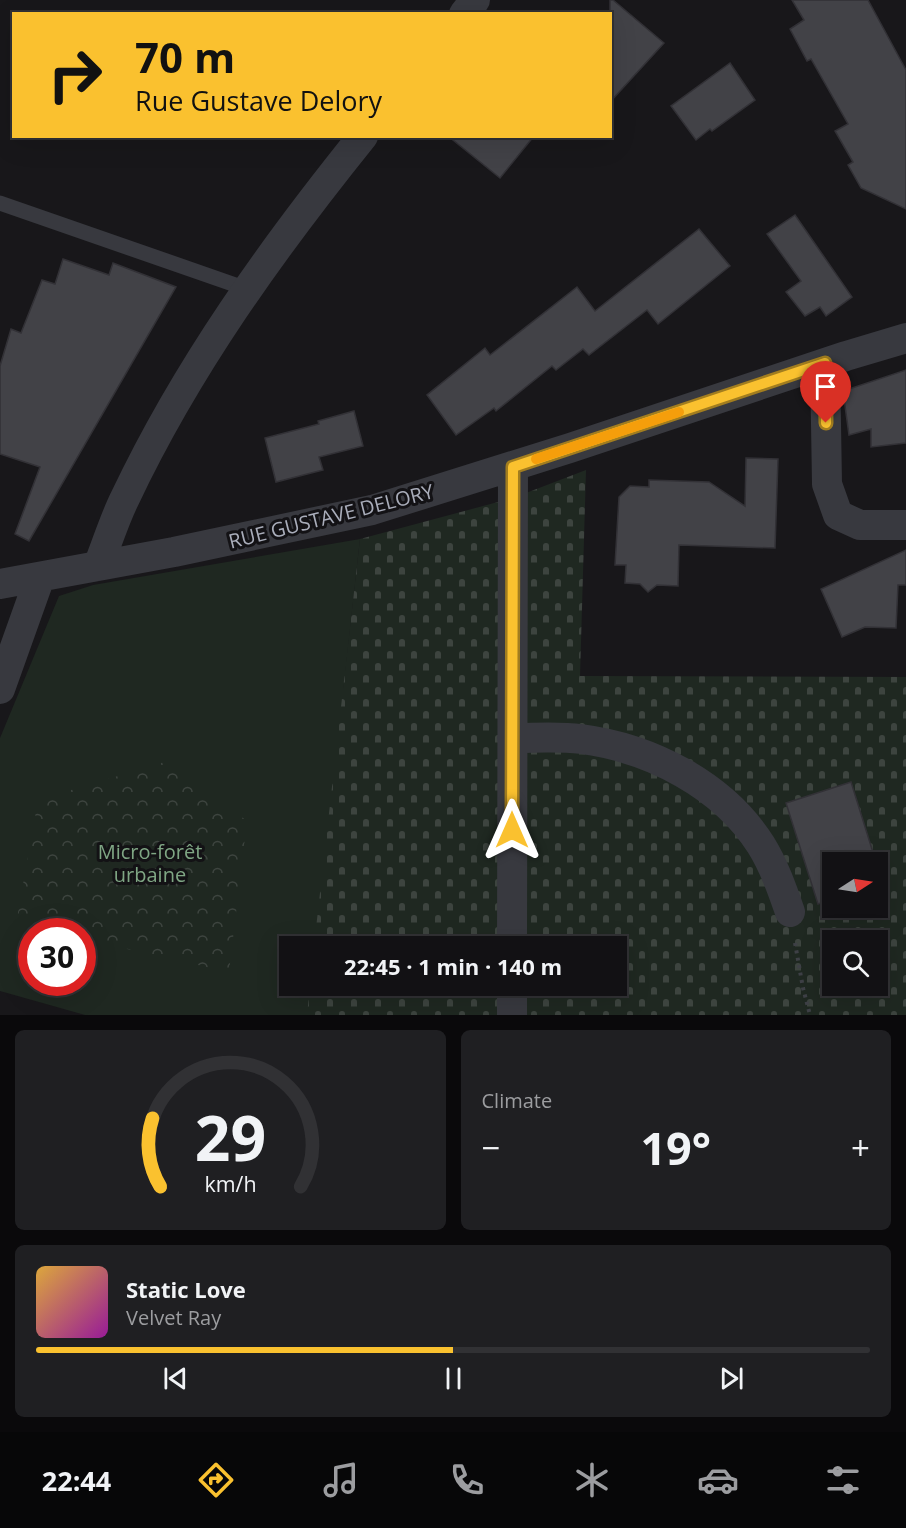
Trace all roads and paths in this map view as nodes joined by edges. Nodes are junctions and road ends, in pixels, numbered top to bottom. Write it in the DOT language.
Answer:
graph roads {
  1 [pos="475,0"];
  2 [pos="466,12"];
  3 [pos="361,138"];
  4 [pos="0,203"];
  5 [pos="248,289"];
  6 [pos="906,338"];
  7 [pos="825,363"];
  8 [pos="513,467"];
  9 [pos="906,525"];
  10 [pos="98,566"];
  11 [pos="40,577"];
  12 [pos="0,584"];
  13 [pos="0,689"];
  14 [pos="512,738"];
  15 [pos="790,912"];
  16 [pos="512,936"];
  17 [pos="512,996"];
  18 [pos="512,1015"];
  19 [pos="810,1015"];
  1 -- 2 [label="street"];
  3 -- 5 [label="street"];
  4 -- 5 [label="lane"];
  5 -- 10 [label="street"];
  6 -- 7 [label="street, RUE GUSTAVE DELORY"];
  7 -- 8 [label="street, RUE GUSTAVE DELORY"];
  7 -- 9 [label="street"];
  8 -- 10 [label="street, RUE GUSTAVE DELORY"];
  8 -- 14 [label="street"];
  10 -- 11 [label="street, RUE GUSTAVE DELORY"];
  11 -- 12 [label="street, RUE GUSTAVE DELORY"];
  11 -- 13 [label="street"];
  14 -- 15 [label="street"];
  14 -- 16 [label="street"];
  15 -- 19 [label="path"];
  17 -- 18 [label="street"];
}
